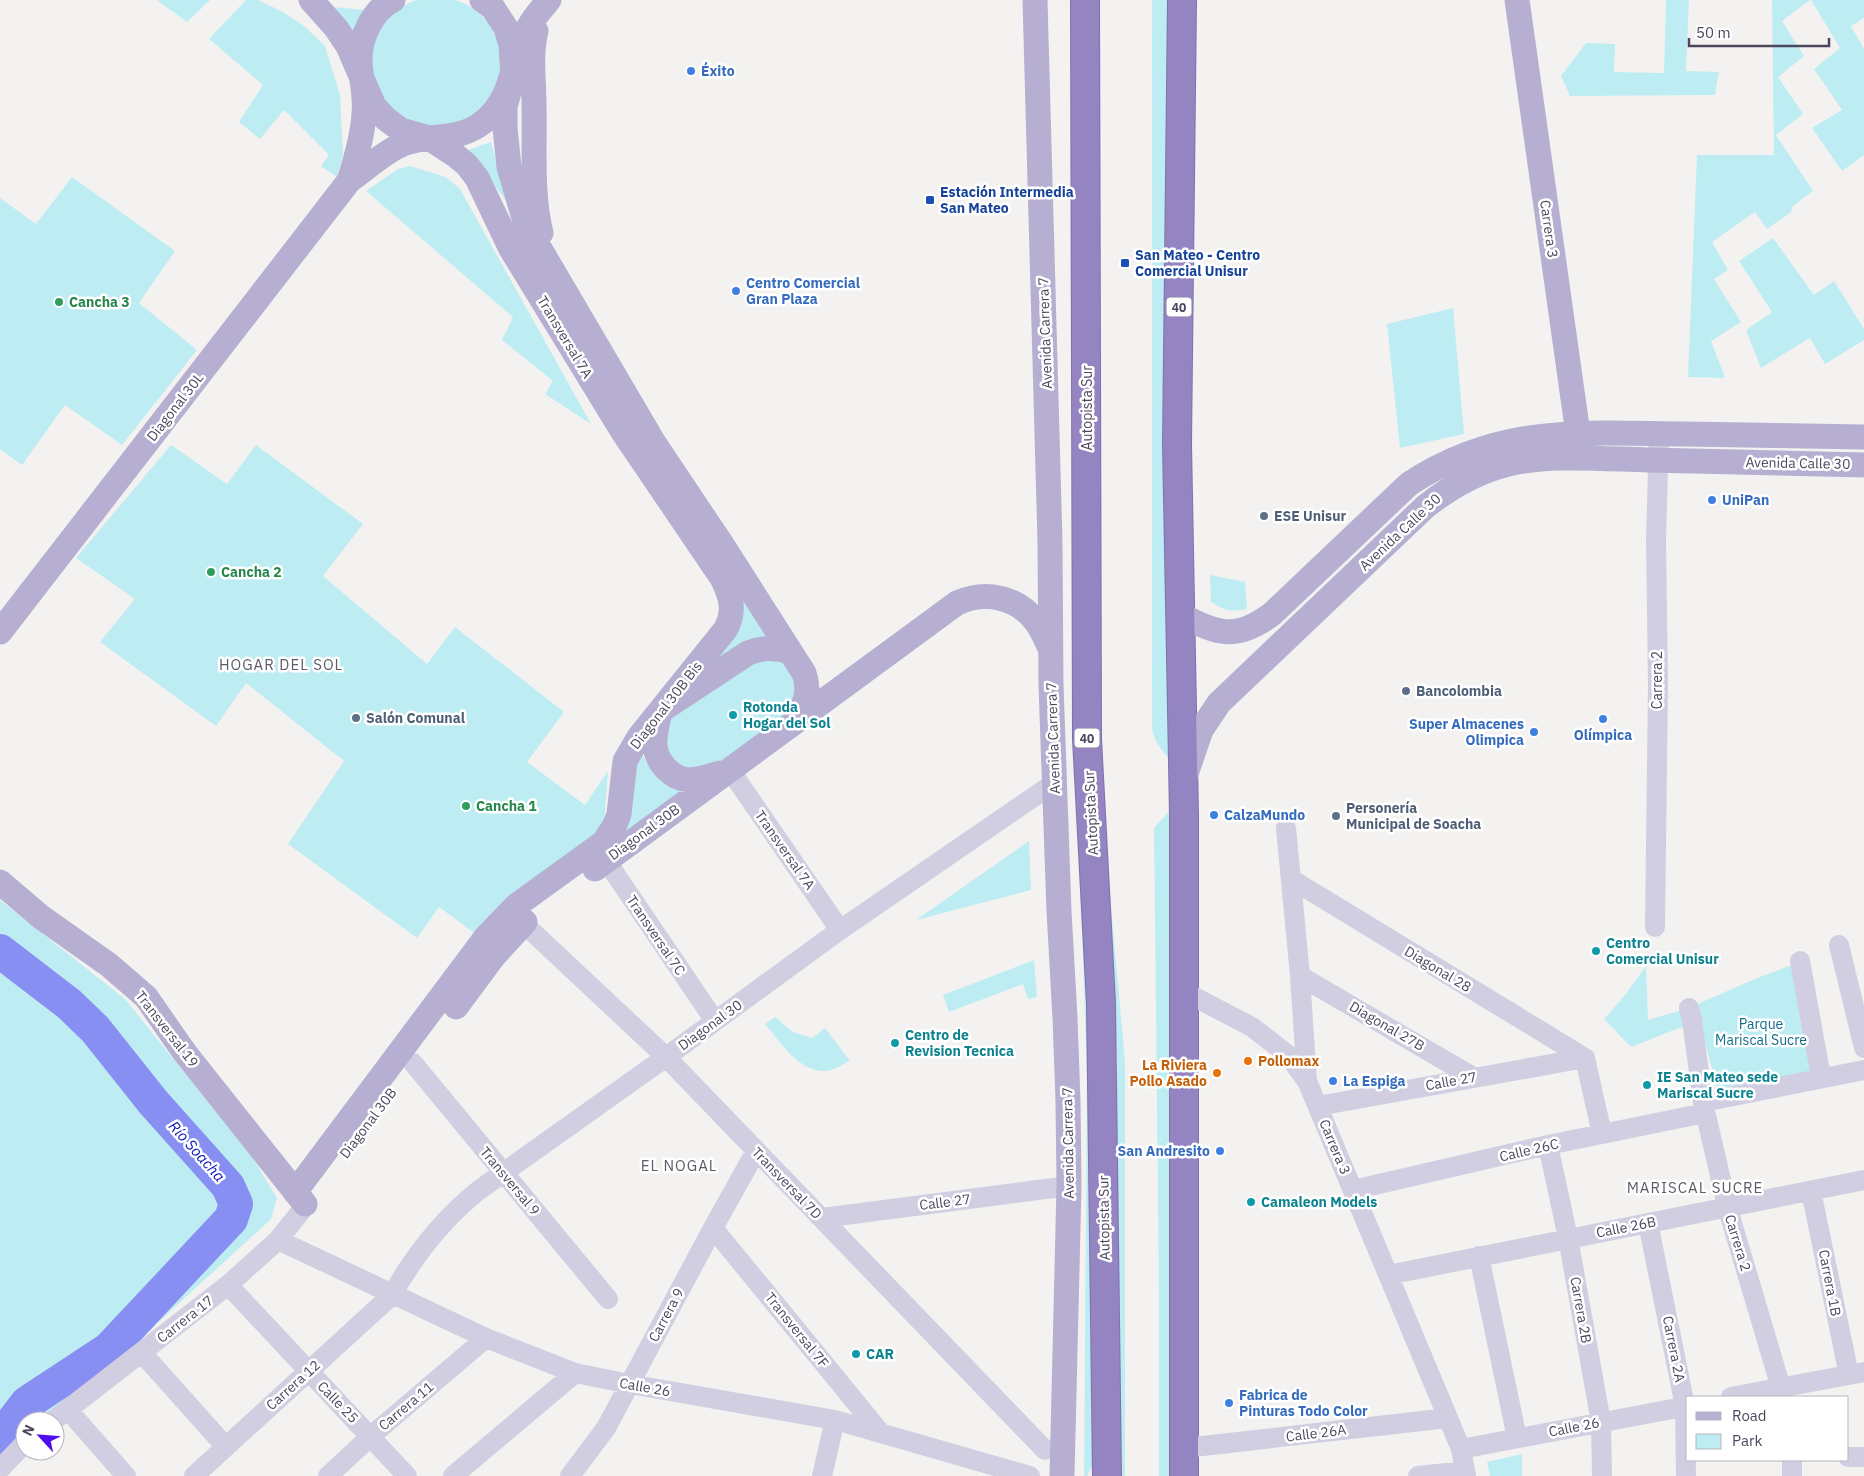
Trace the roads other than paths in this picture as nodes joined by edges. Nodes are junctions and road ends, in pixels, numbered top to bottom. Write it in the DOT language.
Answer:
graph roads {
  1 [pos="311,0"];
  2 [pos="393,0"];
  3 [pos="482,0"];
  4 [pos="1036,0"];
  5 [pos="1085,0"];
  6 [pos="1182,0"];
  7 [pos="1517,0"];
  8 [pos="546,4"];
  9 [pos="512,77"];
  10 [pos="364,85"];
  11 [pos="429,138"];
  12 [pos="349,181"];
  13 [pos="548,265"];
  14 [pos="1578,433"];
  15 [pos="1659,434"];
  16 [pos="1864,437"];
  17 [pos="1582,458"];
  18 [pos="1659,460"];
  19 [pos="1864,465"];
  20 [pos="1282,604"];
  21 [pos="1180,615"];
  22 [pos="729,622"];
  23 [pos="1300,626"];
  24 [pos="0,632"];
  25 [pos="1050,649"];
  26 [pos="790,652"];
  27 [pos="660,711"];
  28 [pos="795,722"];
  29 [pos="730,770"];
  30 [pos="1184,782"];
  31 [pos="1054,783"];
  32 [pos="1286,828"];
  33 [pos="602,854"];
  34 [pos="1291,879"];
  35 [pos="0,882"];
  36 [pos="523,923"];
  37 [pos="1655,927"];
  38 [pos="840,930"];
  39 [pos="1839,944"];
  40 [pos="1800,961"];
  41 [pos="1300,976"];
  42 [pos="1185,992"];
  43 [pos="1689,1008"];
  44 [pos="715,1021"];
  45 [pos="1864,1048"];
  46 [pos="666,1057"];
  47 [pos="1585,1058"];
  48 [pos="413,1063"];
  49 [pos="1864,1070"];
  50 [pos="1473,1077"];
  51 [pos="1821,1077"];
  52 [pos="1307,1081"];
  53 [pos="1318,1106"];
  54 [pos="1704,1107"];
  55 [pos="1602,1134"];
  56 [pos="1548,1145"];
  57 [pos="756,1151"];
  58 [pos="504,1173"];
  59 [pos="1864,1180"];
  60 [pos="1069,1186"];
  61 [pos="1353,1190"];
  62 [pos="1811,1191"];
  63 [pos="301,1198"];
  64 [pos="1727,1206"];
  65 [pos="822,1218"];
  66 [pos="1648,1223"];
  67 [pos="713,1228"];
  68 [pos="1568,1238"];
  69 [pos="278,1240"];
  70 [pos="1479,1256"];
  71 [pos="1388,1275"];
  72 [pos="228,1285"];
  73 [pos="392,1295"];
  74 [pos="608,1299"];
  75 [pos="486,1338"];
  76 [pos="142,1353"];
  77 [pos="308,1372"];
  78 [pos="575,1373"];
  79 [pos="1856,1373"];
  80 [pos="630,1384"];
  81 [pos="1789,1390"];
  82 [pos="1738,1396"];
  83 [pos="1686,1406"];
  84 [pos="65,1413"];
  85 [pos="1448,1418"];
  86 [pos="65,1420"];
  87 [pos="835,1420"];
  88 [pos="1601,1422"];
  89 [pos="880,1432"];
  90 [pos="371,1436"];
  91 [pos="1517,1438"];
  92 [pos="226,1447"];
  93 [pos="1184,1448"];
  94 [pos="1461,1449"];
  95 [pos="1045,1450"];
  96 [pos="15,1454"];
  97 [pos="1864,1457"];
  98 [pos="1849,1458"];
  99 [pos="1792,1461"];
  100 [pos="0,1470"];
  101 [pos="1466,1474"];
  102 [pos="576,1475"];
  103 [pos="5,1476"];
  104 [pos="126,1476"];
  105 [pos="194,1476"];
  106 [pos="328,1476"];
  107 [pos="406,1476"];
  108 [pos="454,1476"];
  109 [pos="822,1476"];
  110 [pos="1030,1476"];
  111 [pos="1062,1476"];
  112 [pos="1107,1476"];
  113 [pos="1184,1476"];
  114 [pos="1418,1476"];
  115 [pos="1602,1476"];
  116 [pos="1686,1476"];
  117 [pos="1792,1476"];
  1 -- 10 [label="main road"];
  2 -- 10 [label="main road"];
  3 -- 9 [label="main road"];
  4 -- 25 [label="main road, Avenida Carrera 7"];
  5 -- 112 [label="highway, Autopista Sur / 40"];
  6 -- 21 [label="highway, 40"];
  7 -- 14 [label="main road, Carrera 3"];
  8 -- 9 [label="main road"];
  8 -- 13 [label="main road"];
  9 -- 11 [label="main road"];
  9 -- 13 [label="main road, Transversal 7A"];
  10 -- 11 [label="main road, Transversal 7A"];
  10 -- 12 [label="main road"];
  11 -- 12 [label="main road"];
  11 -- 22 [label="main road, Transversal 7A"];
  12 -- 24 [label="main road, Diagonal 30L"];
  13 -- 26 [label="main road, Transversal 7A"];
  14 -- 15 [label="main road, Avenida Calle 30"];
  14 -- 17 [label="main road, Carrera 3"];
  14 -- 20 [label="main road, Avenida Calle 30"];
  15 -- 16 [label="main road, Avenida Calle 30"];
  15 -- 18 [label="street, Carrera 2"];
  17 -- 18 [label="main road, Avenida Calle 30"];
  17 -- 23 [label="main road, Avenida Calle 30"];
  18 -- 19 [label="main road, Avenida Calle 30"];
  18 -- 37 [label="street, Carrera 2"];
  20 -- 21 [label="main road, Avenida Calle 30"];
  20 -- 23 [label="main road"];
  21 -- 30 [label="highway, 40"];
  22 -- 27 [label="main road, Diagonal 30B Bis"];
  23 -- 30 [label="main road, Avenida Calle 30"];
  25 -- 28 [label="main road, Diagonal 30B"];
  25 -- 31 [label="main road, Avenida Carrera 7"];
  26 -- 27 [label="main road"];
  26 -- 28 [label="main road"];
  27 -- 29 [label="main road"];
  27 -- 33 [label="main road, Diagonal 30B Bis"];
  28 -- 29 [label="main road, Diagonal 30B"];
  29 -- 33 [label="main road, Diagonal 30B"];
  29 -- 38 [label="street, Transversal 7A"];
  30 -- 42 [label="highway, 40"];
  31 -- 38 [label="street, Diagonal 30"];
  31 -- 60 [label="main road, Avenida Carrera 7"];
  32 -- 34 [label="street, Carrera 3"];
  33 -- 36 [label="main road, Diagonal 30B"];
  33 -- 44 [label="street, Transversal 7C"];
  33 -- 63 [label="main road, Diagonal 30B"];
  34 -- 41 [label="street, Carrera 3"];
  34 -- 47 [label="street, Diagonal 28"];
  35 -- 63 [label="main road, Transversal 19"];
  36 -- 46 [label="street, Transversal 7D"];
  36 -- 48 [label="main road, Diagonal 30B"];
  38 -- 44 [label="street, Diagonal 30"];
  39 -- 45 [label="street"];
  40 -- 51 [label="street"];
  41 -- 50 [label="street, Diagonal 27B"];
  41 -- 52 [label="street, Carrera 3"];
  42 -- 52 [label="street"];
  42 -- 93 [label="highway, 40"];
  43 -- 54 [label="street, Carrera 2"];
  44 -- 46 [label="street, Diagonal 30"];
  46 -- 57 [label="street, Transversal 7D"];
  46 -- 58 [label="street, Diagonal 30"];
  47 -- 50 [label="street, Calle 27"];
  47 -- 55 [label="street"];
  48 -- 58 [label="street, Transversal 9"];
  48 -- 63 [label="main road, Diagonal 30B"];
  49 -- 51 [label="street, Calle 26C"];
  50 -- 53 [label="street, Calle 27"];
  51 -- 54 [label="street, Calle 26C"];
  52 -- 53 [label="street, Carrera 3"];
  53 -- 61 [label="street, Carrera 3"];
  54 -- 55 [label="street, Calle 26C"];
  54 -- 64 [label="street, Carrera 2"];
  55 -- 56 [label="street, Calle 26C"];
  56 -- 61 [label="street, Calle 26C"];
  56 -- 68 [label="street, Carrera 2B"];
  57 -- 65 [label="street, Transversal 7D"];
  57 -- 67 [label="street, Carrera 9"];
  58 -- 73 [label="street, Diagonal 30"];
  58 -- 74 [label="street, Transversal 9"];
  59 -- 62 [label="street, Calle 26B"];
  60 -- 65 [label="street, Calle 27"];
  60 -- 111 [label="main road, Avenida Carrera 7"];
  61 -- 71 [label="street, Carrera 3"];
  62 -- 64 [label="street, Calle 26B"];
  62 -- 79 [label="street, Carrera 1B"];
  63 -- 69 [label="street, Carrera 17"];
  64 -- 66 [label="street, Calle 26B"];
  64 -- 81 [label="street, Carrera 2"];
  65 -- 95 [label="street, Transversal 7D"];
  66 -- 68 [label="street, Calle 26B"];
  66 -- 83 [label="street, Carrera 2A"];
  67 -- 80 [label="street, Carrera 9"];
  67 -- 89 [label="street, Transversal 7F"];
  68 -- 70 [label="street, Calle 26B"];
  68 -- 88 [label="street, Carrera 2B"];
  69 -- 72 [label="street, Carrera 17"];
  69 -- 73 [label="street, Calle 26"];
  70 -- 71 [label="street, Calle 26B"];
  70 -- 91 [label="street"];
  71 -- 85 [label="street, Carrera 3"];
  72 -- 76 [label="street, Carrera 17"];
  72 -- 77 [label="street, Calle 25"];
  73 -- 75 [label="street, Calle 26"];
  73 -- 77 [label="street, Carrera 12"];
  75 -- 78 [label="street, Calle 26"];
  75 -- 90 [label="street, Carrera 11"];
  76 -- 84 [label="street, Carrera 17"];
  76 -- 92 [label="street"];
  77 -- 90 [label="street, Calle 25"];
  77 -- 92 [label="street, Carrera 12"];
  78 -- 80 [label="street, Calle 26"];
  78 -- 108 [label="street"];
  79 -- 81 [label="street"];
  80 -- 87 [label="street, Calle 26"];
  80 -- 102 [label="street, Carrera 9"];
  81 -- 82 [label="street"];
  83 -- 88 [label="street, Calle 26"];
  83 -- 116 [label="street, Carrera 2A"];
  85 -- 93 [label="street, Calle 26A"];
  85 -- 94 [label="street, Carrera 3"];
  86 -- 104 [label="street"];
  87 -- 89 [label="street, Calle 26"];
  87 -- 109 [label="street"];
  88 -- 91 [label="street, Calle 26"];
  88 -- 115 [label="street, Carrera 2B"];
  89 -- 110 [label="street, Calle 26"];
  90 -- 106 [label="street, Carrera 11"];
  90 -- 107 [label="street, Calle 25"];
  91 -- 94 [label="street, Calle 26"];
  92 -- 105 [label="street, Carrera 12"];
  93 -- 113 [label="highway, 40"];
  94 -- 101 [label="street, Carrera 3"];
  96 -- 100 [label="street"];
  97 -- 98 [label="street"];
  99 -- 117 [label="street"];
  100 -- 103 [label="street"];
  101 -- 114 [label="street"];
}
